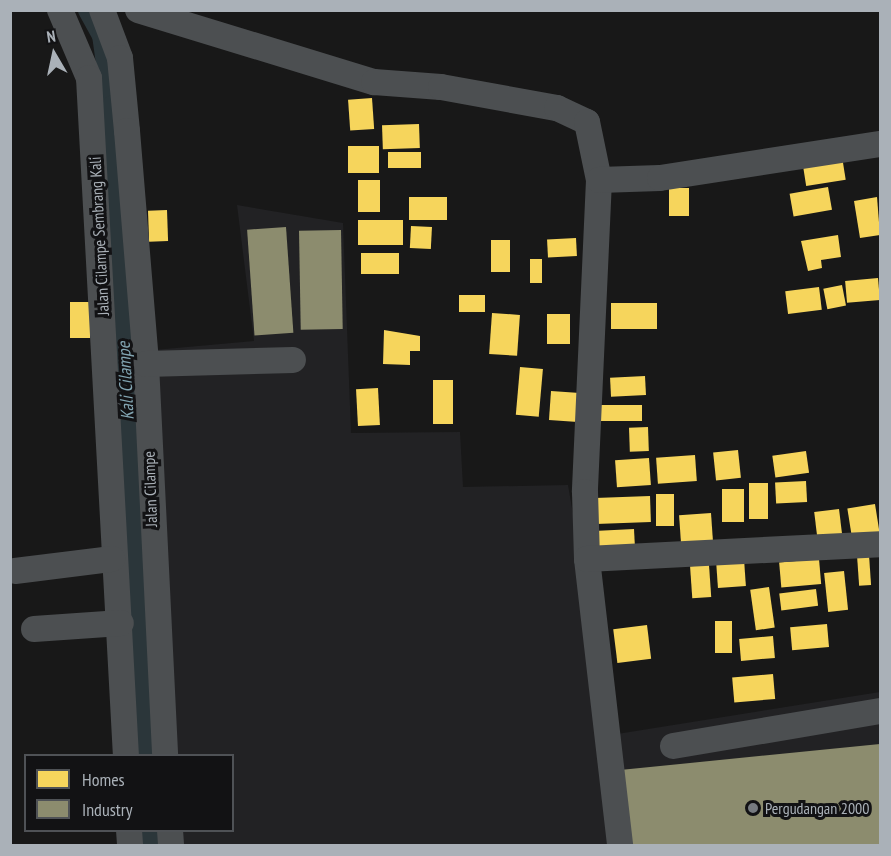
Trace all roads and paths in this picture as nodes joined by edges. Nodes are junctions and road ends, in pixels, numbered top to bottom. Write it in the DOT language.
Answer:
graph roads {
  1 [pos="60,10"];
  2 [pos="102,10"];
  3 [pos="138,10"];
  4 [pos="880,144"];
  5 [pos="599,180"];
  6 [pos="293,360"];
  7 [pos="146,364"];
  8 [pos="880,543"];
  9 [pos="111,560"];
  10 [pos="587,560"];
  11 [pos="15,571"];
  12 [pos="121,623"];
  13 [pos="34,628"];
  14 [pos="880,711"];
  15 [pos="673,746"];
  16 [pos="126,754"];
  17 [pos="165,754"];
  18 [pos="620,846"];
  1 -- 9 [label="street, Jalan Cilampe Sembrang Kali"];
  2 -- 7 [label="street, Jalan Cilampe"];
  3 -- 5 [label="street"];
  4 -- 5 [label="street"];
  5 -- 10 [label="street"];
  6 -- 7 [label="street"];
  7 -- 17 [label="street, Jalan Cilampe"];
  8 -- 10 [label="street"];
  9 -- 11 [label="street"];
  9 -- 12 [label="street, Jalan Cilampe Sembrang Kali"];
  10 -- 18 [label="street"];
  12 -- 13 [label="street"];
  12 -- 16 [label="street, Jalan Cilampe Sembrang Kali"];
  14 -- 15 [label="street"];
}
